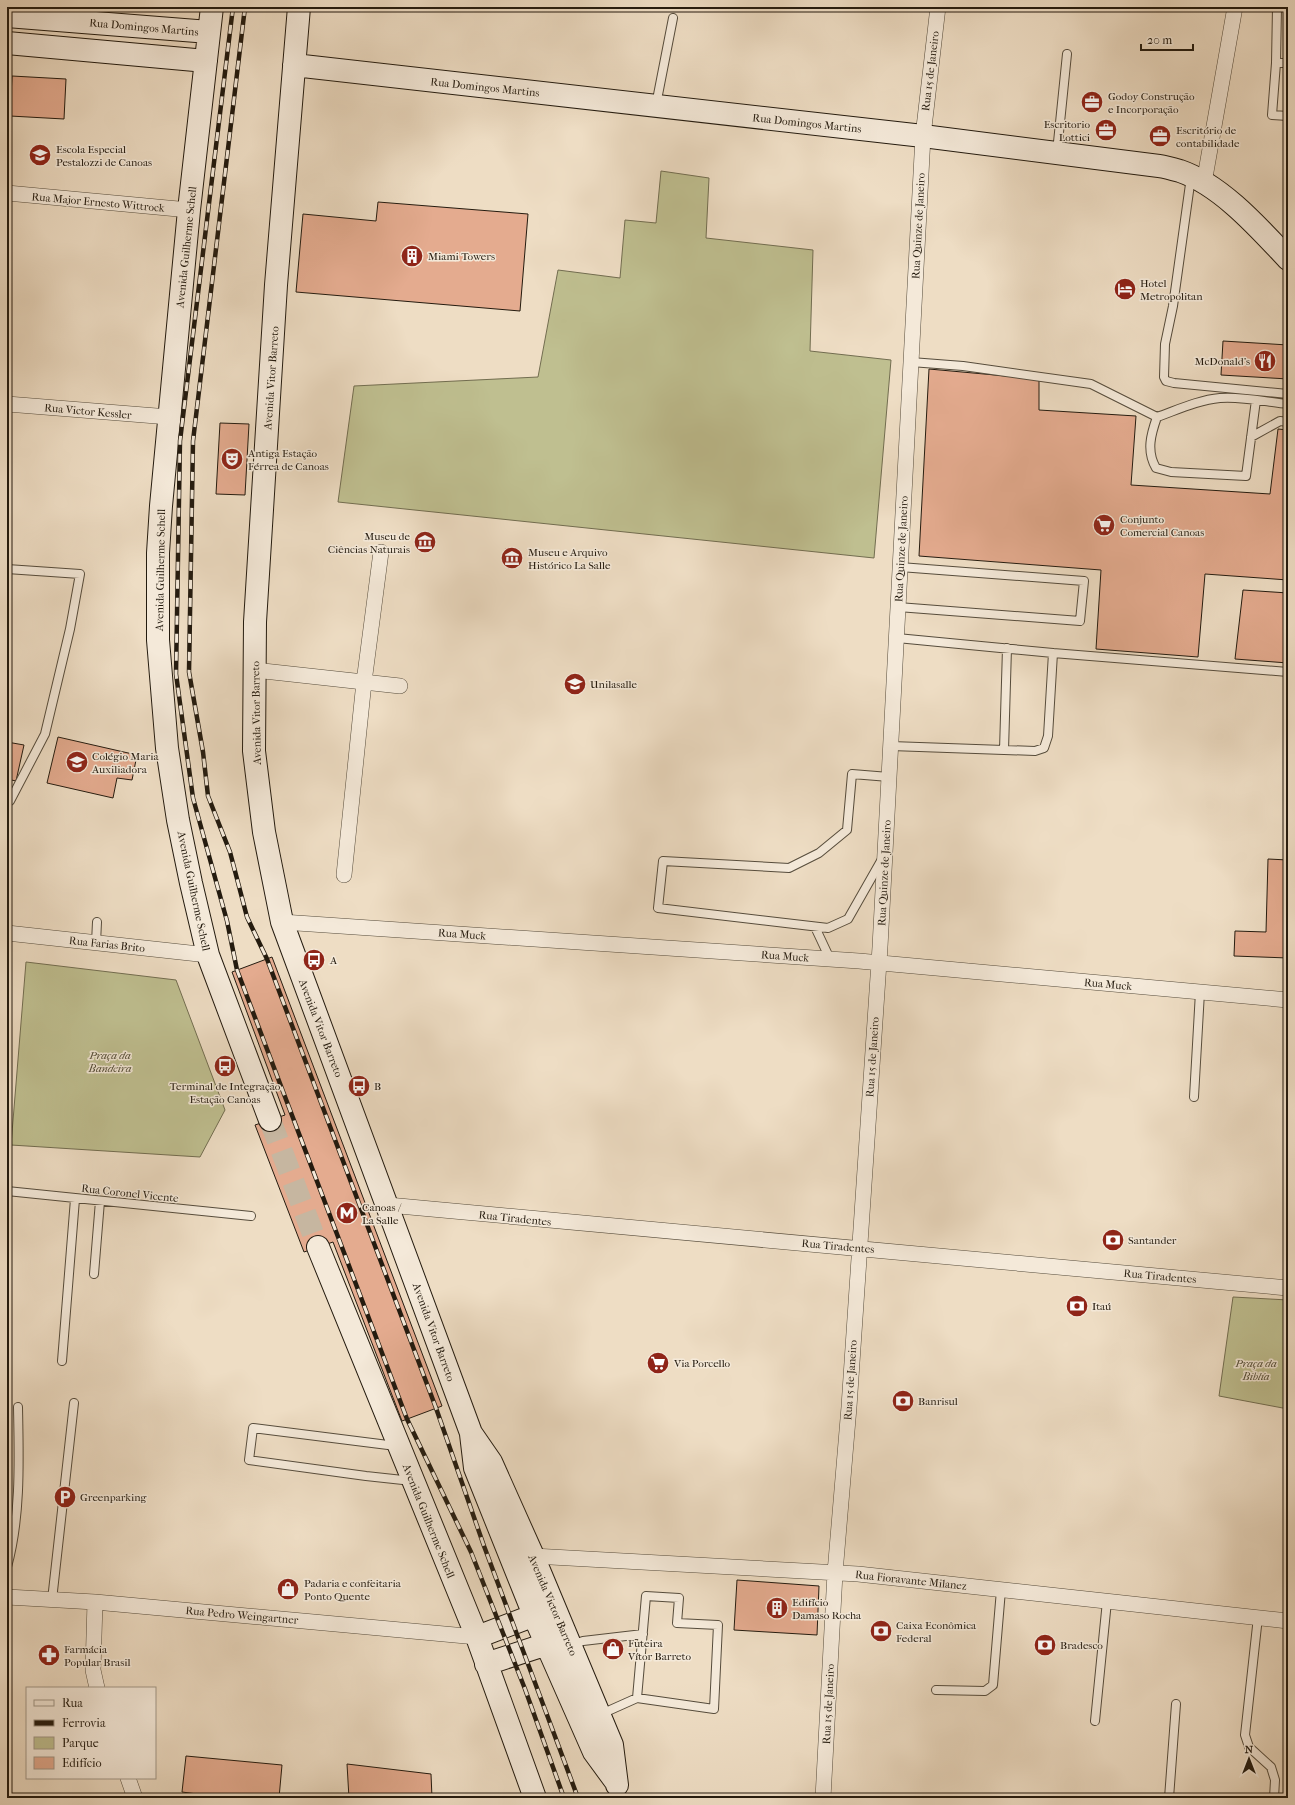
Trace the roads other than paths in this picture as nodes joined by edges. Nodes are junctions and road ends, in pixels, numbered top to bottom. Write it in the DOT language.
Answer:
graph roads {
  1 [pos="212,7"];
  2 [pos="299,7"];
  3 [pos="938,7"];
  4 [pos="1235,7"];
  5 [pos="1277,7"];
  6 [pos="7,16"];
  7 [pos="673,18"];
  8 [pos="121,25"];
  9 [pos="209,32"];
  10 [pos="7,42"];
  11 [pos="118,52"];
  12 [pos="1067,54"];
  13 [pos="206,60"];
  14 [pos="1276,63"];
  15 [pos="1288,63"];
  16 [pos="294,65"];
  17 [pos="656,106"];
  18 [pos="1288,116"];
  19 [pos="923,136"];
  20 [pos="1057,153"];
  21 [pos="1198,180"];
  22 [pos="7,193"];
  23 [pos="189,210"];
  24 [pos="1288,259"];
  25 [pos="911,362"];
  26 [pos="1288,394"];
  27 [pos="1256,400"];
  28 [pos="7,404"];
  29 [pos="1288,404"];
  30 [pos="168,417"];
  31 [pos="1157,417"];
  32 [pos="1288,422"];
  33 [pos="1251,437"];
  34 [pos="381,552"];
  35 [pos="900,566"];
  36 [pos="7,569"];
  37 [pos="898,607"];
  38 [pos="897,638"];
  39 [pos="1007,648"];
  40 [pos="1053,654"];
  41 [pos="254,670"];
  42 [pos="1288,672"];
  43 [pos="364,682"];
  44 [pos="400,686"];
  45 [pos="891,746"];
  46 [pos="1004,750"];
  47 [pos="889,777"];
  48 [pos="10,801"];
  49 [pos="885,853"];
  50 [pos="344,875"];
  51 [pos="97,922"];
  52 [pos="282,922"];
  53 [pos="815,927"];
  54 [pos="7,933"];
  55 [pos="96,943"];
  56 [pos="208,955"];
  57 [pos="830,959"];
  58 [pos="879,963"];
  59 [pos="1200,992"];
  60 [pos="1288,1000"];
  61 [pos="1194,1096"];
  62 [pos="270,1120"];
  63 [pos="7,1191"];
  64 [pos="75,1199"];
  65 [pos="100,1202"];
  66 [pos="388,1205"];
  67 [pos="251,1216"];
  68 [pos="318,1247"];
  69 [pos="859,1248"];
  70 [pos="94,1274"];
  71 [pos="1288,1288"];
  72 [pos="62,1361"];
  73 [pos="74,1403"];
  74 [pos="18,1407"];
  75 [pos="471,1433"];
  76 [pos="399,1446"];
  77 [pos="413,1481"];
  78 [pos="533,1556"];
  79 [pos="7,1567"];
  80 [pos="835,1573"];
  81 [pos="1002,1590"];
  82 [pos="7,1597"];
  83 [pos="52,1600"];
  84 [pos="1107,1601"];
  85 [pos="95,1602"];
  86 [pos="535,1615"];
  87 [pos="1258,1617"];
  88 [pos="1288,1621"];
  89 [pos="643,1634"];
  90 [pos="477,1636"];
  91 [pos="546,1644"];
  92 [pos="570,1645"];
  93 [pos="486,1664"];
  94 [pos="97,1687"];
  95 [pos="936,1690"];
  96 [pos="637,1698"];
  97 [pos="1176,1704"];
  98 [pos="599,1715"];
  99 [pos="1095,1721"];
  100 [pos="128,1779"];
  101 [pos="620,1792"];
  102 [pos="135,1798"];
  103 [pos="535,1798"];
  104 [pos="823,1798"];
  105 [pos="1169,1798"];
  106 [pos="1274,1798"];
  1 -- 9 [label="main road, Avenida Guilherme Schell"];
  2 -- 16 [label="main road, Avenida Vitor Barreto"];
  3 -- 19 [label="street, Rua 15 de Janeiro"];
  4 -- 21 [label="street"];
  5 -- 14 [label="lane"];
  6 -- 8 [label="main road, Rua Domingos Martins"];
  7 -- 17 [label="lane"];
  8 -- 9 [label="main road, Rua Domingos Martins"];
  8 -- 11 [label="main road"];
  9 -- 13 [label="main road, Avenida Guilherme Schell"];
  10 -- 11 [label="main road"];
  11 -- 13 [label="main road"];
  12 -- 20 [label="lane"];
  13 -- 23 [label="main road, Avenida Guilherme Schell"];
  14 -- 15 [label="lane"];
  14 -- 18 [label="lane"];
  16 -- 17 [label="main road, Rua Domingos Martins"];
  16 -- 41 [label="main road, Avenida Vitor Barreto"];
  17 -- 19 [label="main road, Rua Domingos Martins"];
  19 -- 20 [label="main road, Rua Domingos Martins"];
  19 -- 25 [label="street, Rua Quinze de Janeiro"];
  20 -- 21 [label="main road, Rua Domingos Martins"];
  21 -- 24 [label="main road, Rua Domingos Martins"];
  21 -- 26 [label="lane"];
  22 -- 23 [label="street, Rua Major Ernesto Wittrock"];
  23 -- 30 [label="main road, Avenida Guilherme Schell"];
  25 -- 31 [label="lane"];
  25 -- 35 [label="street, Rua Quinze de Janeiro"];
  27 -- 29 [label="lane"];
  27 -- 31 [label="lane"];
  27 -- 33 [label="lane"];
  28 -- 30 [label="street, Rua Victor Kessler"];
  30 -- 56 [label="main road, Avenida Guilherme Schell"];
  31 -- 33 [label="lane"];
  32 -- 33 [label="lane"];
  34 -- 43 [label="street"];
  35 -- 37 [label="street, Rua Quinze de Janeiro"];
  35 -- 37 [label="lane"];
  36 -- 48 [label="lane"];
  37 -- 38 [label="street, Rua Quinze de Janeiro"];
  38 -- 39 [label="lane"];
  38 -- 45 [label="street, Rua Quinze de Janeiro"];
  39 -- 40 [label="lane"];
  39 -- 46 [label="lane"];
  40 -- 42 [label="lane"];
  40 -- 46 [label="lane"];
  41 -- 43 [label="street"];
  41 -- 52 [label="main road, Avenida Vitor Barreto"];
  43 -- 44 [label="street"];
  43 -- 50 [label="street"];
  45 -- 46 [label="lane"];
  45 -- 47 [label="street, Rua Quinze de Janeiro"];
  47 -- 49 [label="street, Rua Quinze de Janeiro"];
  47 -- 53 [label="lane"];
  49 -- 53 [label="lane"];
  49 -- 58 [label="street, Rua Quinze de Janeiro"];
  51 -- 55 [label="lane"];
  52 -- 57 [label="street, Rua Muck"];
  52 -- 66 [label="main road, Avenida Vitor Barreto"];
  53 -- 57 [label="lane"];
  54 -- 55 [label="street, Rua Farias Brito"];
  55 -- 56 [label="street, Rua Farias Brito"];
  56 -- 62 [label="main road, Avenida Guilherme Schell"];
  57 -- 58 [label="street, Rua Muck"];
  58 -- 59 [label="street, Rua Muck"];
  58 -- 69 [label="street, Rua 15 de Janeiro"];
  59 -- 60 [label="street, Rua Muck"];
  59 -- 61 [label="lane"];
  63 -- 64 [label="lane, Rua Coronel Vicente"];
  64 -- 65 [label="lane, Rua Coronel Vicente"];
  64 -- 72 [label="lane"];
  65 -- 67 [label="lane, Rua Coronel Vicente"];
  65 -- 70 [label="lane"];
  66 -- 69 [label="street, Rua Tiradentes"];
  66 -- 75 [label="main road, Avenida Vitor Barreto"];
  68 -- 76 [label="main road, Avenida Guilherme Schell"];
  69 -- 71 [label="street, Rua Tiradentes"];
  69 -- 80 [label="street, Rua 15 de Janeiro"];
  73 -- 83 [label="lane"];
  74 -- 79 [label="lane"];
  75 -- 78 [label="main road, Avenida Victor Barreto"];
  75 -- 86 [label="main road"];
  76 -- 77 [label="main road, Avenida Guilherme Schell"];
  76 -- 77 [label="lane"];
  77 -- 90 [label="main road, Avenida Guilherme Schell"];
  78 -- 80 [label="street, Rua Fioravante Milanez"];
  78 -- 92 [label="main road, Avenida Victor Barreto"];
  80 -- 81 [label="street, Rua Fioravante Milanez"];
  80 -- 104 [label="street, Rua 15 de Janeiro"];
  81 -- 84 [label="street, Rua Fioravante Milanez"];
  81 -- 95 [label="lane"];
  82 -- 83 [label="street, Rua Pedro Weingartner"];
  83 -- 85 [label="street, Rua Pedro Weingartner"];
  84 -- 87 [label="street, Rua Fioravante Milanez"];
  84 -- 99 [label="lane"];
  85 -- 90 [label="street, Rua Pedro Weingartner"];
  85 -- 94 [label="street"];
  86 -- 90 [label="main road"];
  86 -- 91 [label="main road"];
  87 -- 88 [label="street, Rua Fioravante Milanez"];
  87 -- 106 [label="lane"];
  89 -- 92 [label="lane"];
  89 -- 96 [label="lane"];
  89 -- 96 [label="lane"];
  90 -- 93 [label="main road, Avenida Guilherme Schell"];
  91 -- 93 [label="main road"];
  91 -- 101 [label="main road"];
  92 -- 98 [label="main road, Avenida Victor Barreto"];
  93 -- 103 [label="main road, Avenida Guilherme Schell"];
  96 -- 98 [label="lane"];
  97 -- 105 [label="lane"];
  98 -- 101 [label="main road, Avenida Victor Barreto"];
  100 -- 102 [label="street"];
}
